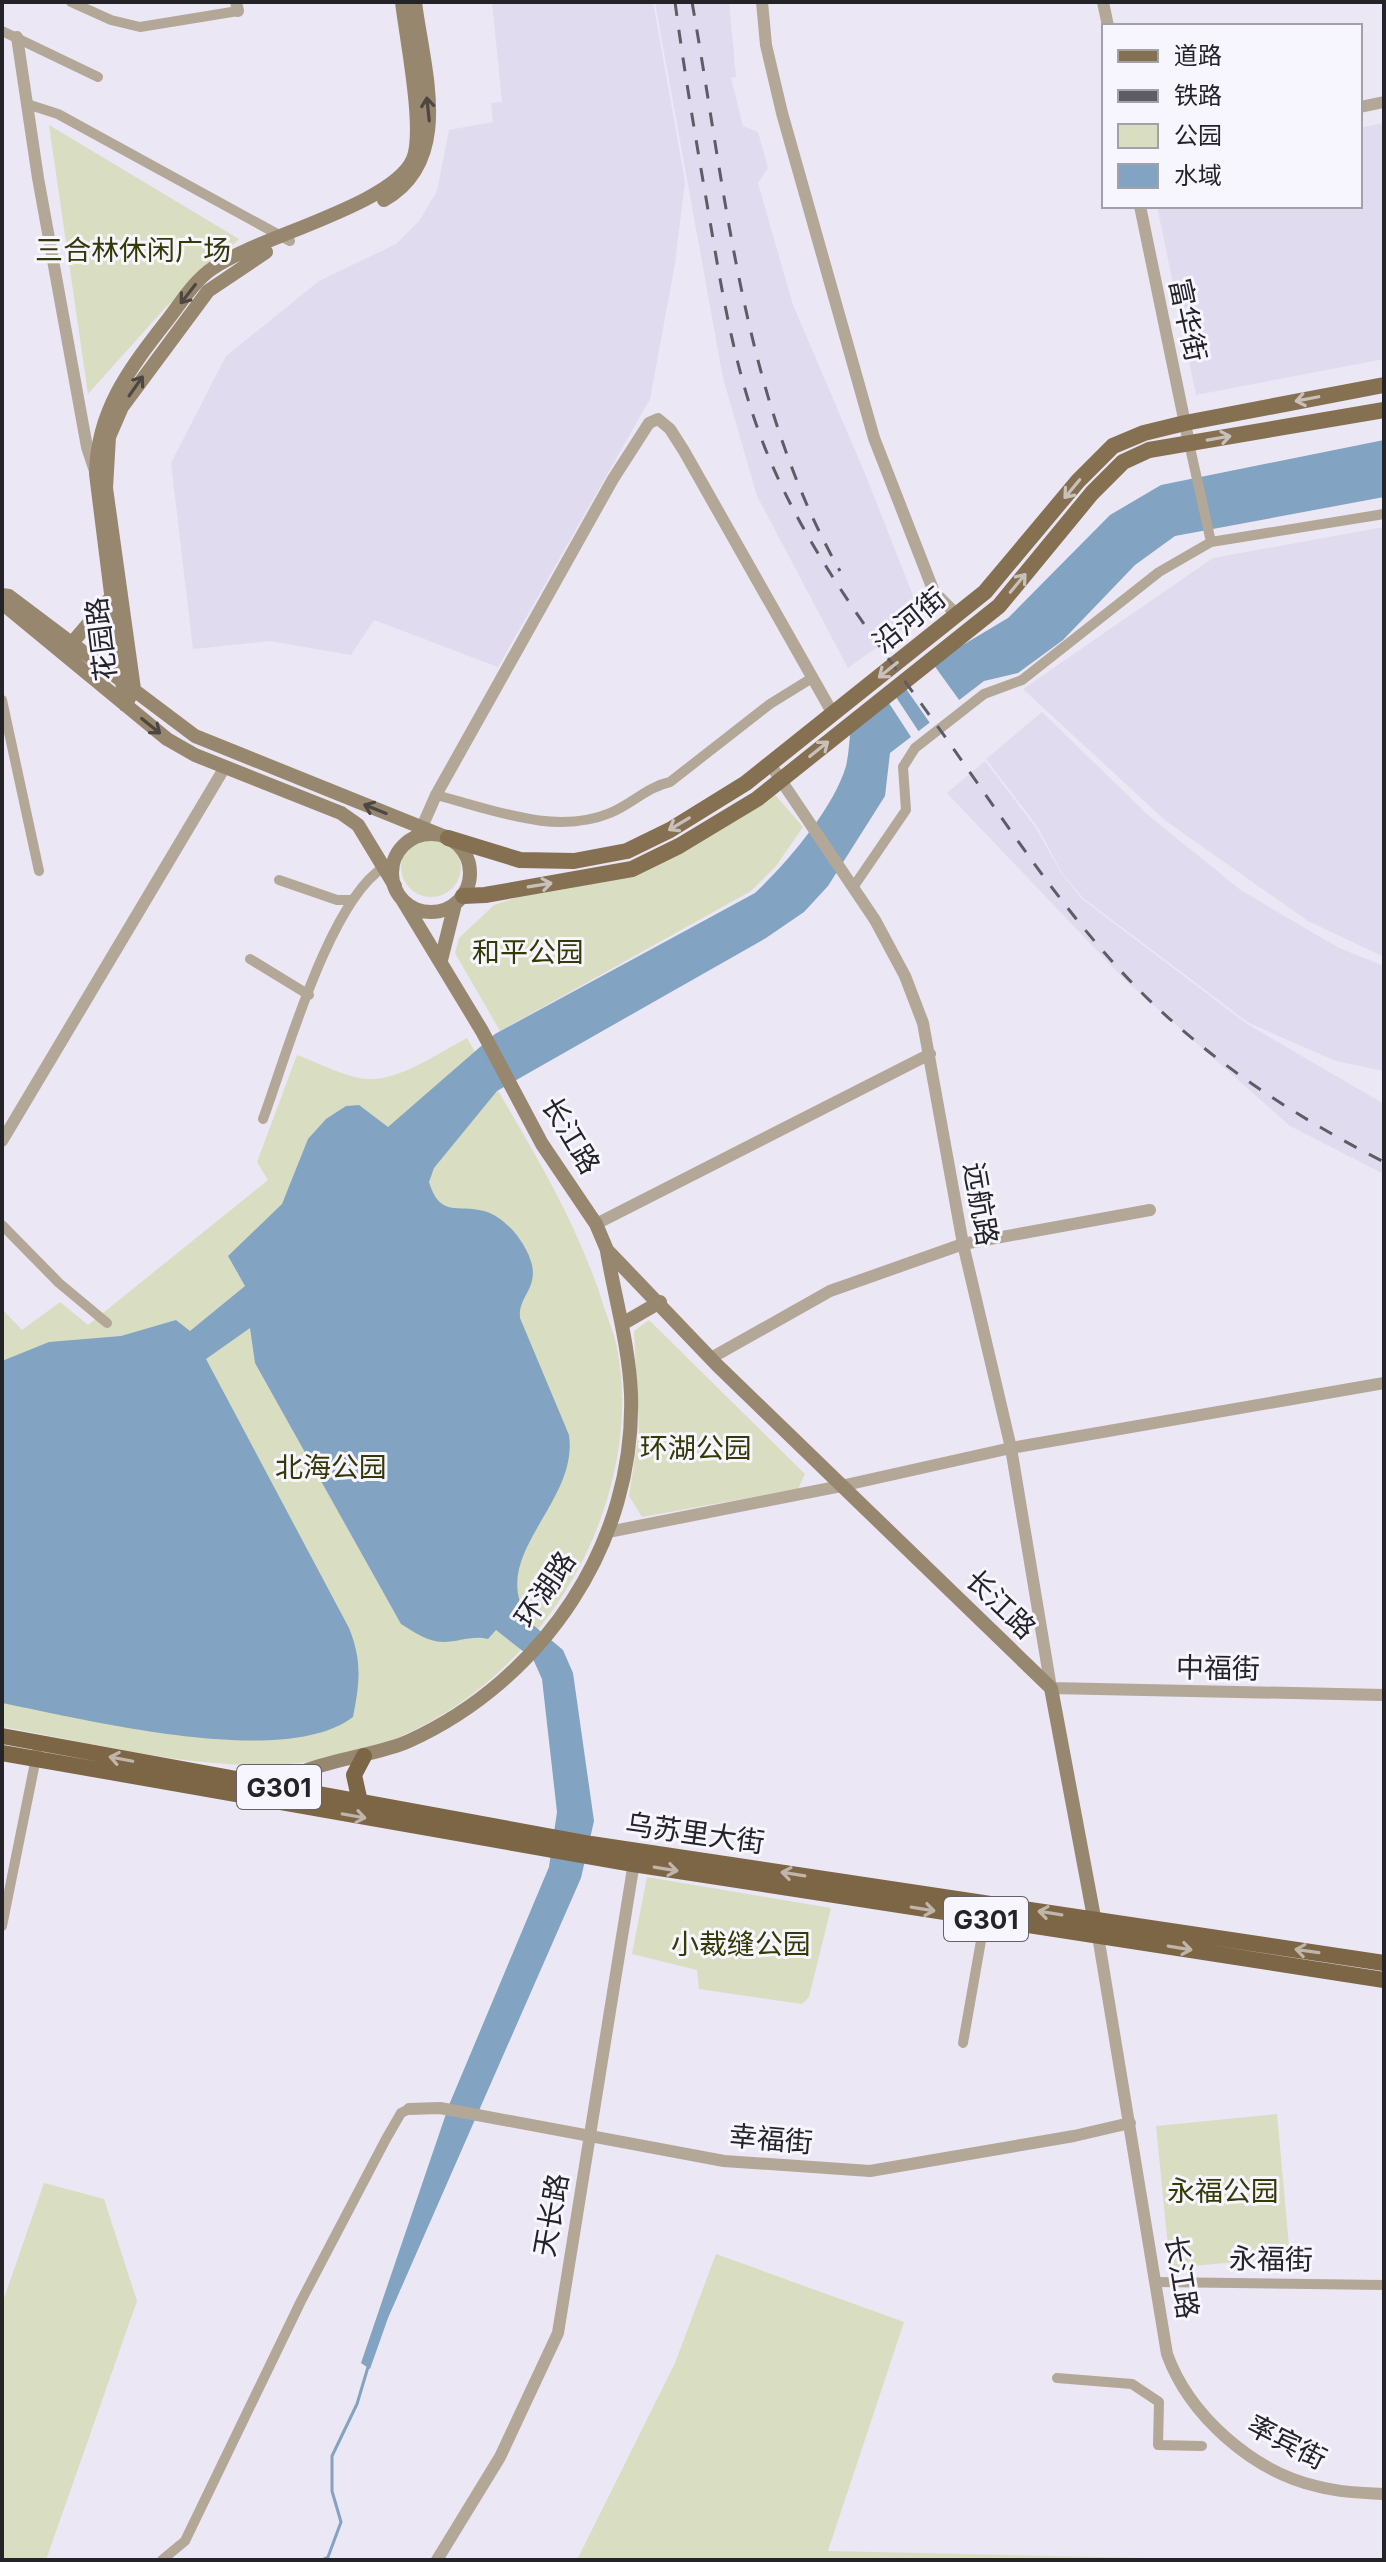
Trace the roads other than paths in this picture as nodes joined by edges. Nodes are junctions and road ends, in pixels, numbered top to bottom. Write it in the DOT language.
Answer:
graph roads {
  1 [pos="72,2"];
  2 [pos="402,2"];
  3 [pos="415,2"];
  4 [pos="762,2"];
  5 [pos="1103,2"];
  6 [pos="237,6"];
  7 [pos="1108,24"];
  8 [pos="2,31"];
  9 [pos="17,37"];
  10 [pos="98,77"];
  11 [pos="1384,102"];
  12 [pos="27,104"];
  13 [pos="1362,107"];
  14 [pos="1140,208"];
  15 [pos="285,238"];
  16 [pos="1384,385"];
  17 [pos="1384,410"];
  18 [pos="1185,423"];
  19 [pos="1189,443"];
  20 [pos="96,474"];
  21 [pos="1384,514"];
  22 [pos="1211,542"];
  23 [pos="2,595"];
  24 [pos="112,596"];
  25 [pos="2,603"];
  26 [pos="957,615"];
  27 [pos="71,644"];
  28 [pos="812,678"];
  29 [pos="128,685"];
  30 [pos="2,700"];
  31 [pos="125,705"];
  32 [pos="833,714"];
  33 [pos="770,764"];
  34 [pos="225,767"];
  35 [pos="780,780"];
  36 [pos="436,795"];
  37 [pos="420,830"];
  38 [pos="448,838"];
  39 [pos="384,867"];
  40 [pos="39,871"];
  41 [pos="279,880"];
  42 [pos="854,886"];
  43 [pos="398,892"];
  44 [pos="351,900"];
  45 [pos="459,900"];
  46 [pos="250,959"];
  47 [pos="441,960"];
  48 [pos="309,995"];
  49 [pos="930,1054"];
  50 [pos="263,1119"];
  51 [pos="2,1141"];
  52 [pos="1150,1210"];
  53 [pos="596,1224"];
  54 [pos="2,1225"];
  55 [pos="963,1244"];
  56 [pos="607,1250"];
  57 [pos="660,1302"];
  58 [pos="107,1323"];
  59 [pos="622,1324"];
  60 [pos="711,1358"];
  61 [pos="1384,1383"];
  62 [pos="1011,1448"];
  63 [pos="841,1486"];
  64 [pos="608,1532"];
  65 [pos="1051,1688"];
  66 [pos="1384,1695"];
  67 [pos="2,1736"];
  68 [pos="38,1751"];
  69 [pos="2,1753"];
  70 [pos="364,1756"];
  71 [pos="272,1794"];
  72 [pos="360,1802"];
  73 [pos="555,1844"];
  74 [pos="635,1857"];
  75 [pos="8,1869"];
  76 [pos="985,1918"];
  77 [pos="2,1926"];
  78 [pos="1096,1928"];
  79 [pos="1384,1963"];
  80 [pos="1384,1980"];
  81 [pos="963,2043"];
  82 [pos="409,2109"];
  83 [pos="1130,2123"];
  84 [pos="589,2137"];
  85 [pos="1157,2282"];
  86 [pos="1384,2285"];
  87 [pos="1057,2378"];
  88 [pos="1219,2432"];
  89 [pos="1202,2446"];
  90 [pos="1384,2494"];
  91 [pos="162,2560"];
  92 [pos="437,2560"];
  1 -- 6 [label="street"];
  2 -- 15 [label="main road, 花园路"];
  15 -- 3 [label="main road, 花园路, one-way"];
  4 -- 26 [label="street"];
  5 -- 7 [label="street"];
  8 -- 9 [label="street"];
  9 -- 10 [label="street"];
  9 -- 12 [label="street"];
  11 -- 13 [label="street"];
  12 -- 15 [label="street"];
  12 -- 20 [label="street"];
  14 -- 18 [label="street, 富华街"];
  15 -- 20 [label="main road, 花园路, one-way"];
  29 -- 15 [label="main road, 花园路, one-way"];
  16 -- 18 [label="main road, 沿河街, one-way"];
  19 -- 17 [label="main road, 沿河街, one-way"];
  18 -- 19 [label="street, 富华街"];
  18 -- 26 [label="main road, 沿河街, one-way"];
  19 -- 22 [label="street"];
  35 -- 19 [label="main road, 沿河街, one-way"];
  20 -- 24 [label="main road, 花园路"];
  21 -- 22 [label="street"];
  22 -- 42 [label="street"];
  23 -- 27 [label="main road"];
  24 -- 27 [label="main road"];
  24 -- 29 [label="main road, 花园路"];
  25 -- 31 [label="main road, 长江路"];
  26 -- 32 [label="main road, 沿河街, one-way"];
  27 -- 29 [label="main road"];
  28 -- 32 [label="street"];
  28 -- 36 [label="street"];
  28 -- 36 [label="street"];
  29 -- 31 [label="main road, 花园路"];
  37 -- 29 [label="main road, one-way"];
  30 -- 40 [label="street"];
  31 -- 34 [label="main road, 长江路, one-way"];
  32 -- 33 [label="main road, 沿河街"];
  33 -- 35 [label="street, 远航路"];
  33 -- 38 [label="main road, 沿河街, one-way"];
  34 -- 39 [label="main road, 长江路"];
  34 -- 51 [label="street"];
  35 -- 42 [label="street, 远航路"];
  45 -- 35 [label="main road, 沿河街, one-way"];
  36 -- 37 [label="street"];
  37 -- 38 [label="main road"];
  37 -- 43 [label="main road"];
  38 -- 45 [label="main road"];
  39 -- 43 [label="main road, 长江路"];
  39 -- 44 [label="street"];
  41 -- 44 [label="street"];
  42 -- 49 [label="street, 远航路"];
  43 -- 45 [label="main road"];
  43 -- 47 [label="main road, 长江路"];
  44 -- 48 [label="street"];
  45 -- 47 [label="main road"];
  46 -- 48 [label="street"];
  47 -- 53 [label="main road, 长江路"];
  48 -- 50 [label="street"];
  49 -- 53 [label="street"];
  49 -- 55 [label="street, 远航路"];
  52 -- 55 [label="street"];
  53 -- 56 [label="main road, 长江路"];
  54 -- 58 [label="street"];
  55 -- 60 [label="street"];
  55 -- 62 [label="street, 远航路"];
  56 -- 57 [label="main road, 长江路"];
  56 -- 59 [label="main road, 环湖路"];
  57 -- 59 [label="main road"];
  57 -- 60 [label="main road, 长江路"];
  59 -- 64 [label="main road, 环湖路"];
  60 -- 63 [label="main road, 长江路"];
  61 -- 62 [label="street"];
  62 -- 63 [label="street"];
  62 -- 65 [label="street, 远航路"];
  63 -- 64 [label="street"];
  63 -- 65 [label="main road, 长江路"];
  64 -- 70 [label="main road, 环湖路"];
  65 -- 66 [label="street, 中福街"];
  65 -- 78 [label="main road, 长江路"];
  67 -- 68 [label="highway, 乌苏里大街 / G301"];
  68 -- 69 [label="highway, 乌苏里大街 / G301"];
  68 -- 71 [label="highway, 乌苏里大街 / G301"];
  68 -- 75 [label="street"];
  70 -- 71 [label="main road, 环湖路"];
  70 -- 72 [label="highway"];
  71 -- 72 [label="highway, 乌苏里大街 / G301"];
  71 -- 73 [label="highway, 乌苏里大街 / G301, one-way"];
  72 -- 73 [label="highway, 乌苏里大街 / G301"];
  73 -- 74 [label="highway, 乌苏里大街 / G301"];
  74 -- 76 [label="highway, 乌苏里大街 / G301, one-way"];
  78 -- 74 [label="highway, 乌苏里大街 / G301, one-way"];
  74 -- 84 [label="street, 天长路"];
  75 -- 77 [label="street"];
  76 -- 78 [label="highway, 乌苏里大街 / G301"];
  76 -- 81 [label="street"];
  79 -- 78 [label="highway, 乌苏里大街 / G301, one-way"];
  78 -- 80 [label="highway, 乌苏里大街 / G301, one-way"];
  78 -- 83 [label="street, 长江路"];
  82 -- 84 [label="street, 幸福街"];
  82 -- 91 [label="street"];
  83 -- 84 [label="street, 幸福街"];
  83 -- 85 [label="street, 长江路"];
  84 -- 92 [label="street, 天长路"];
  85 -- 86 [label="street, 永福街"];
  85 -- 88 [label="street, 长江路"];
  87 -- 89 [label="street"];
  88 -- 90 [label="street, 率宾街"];
}
